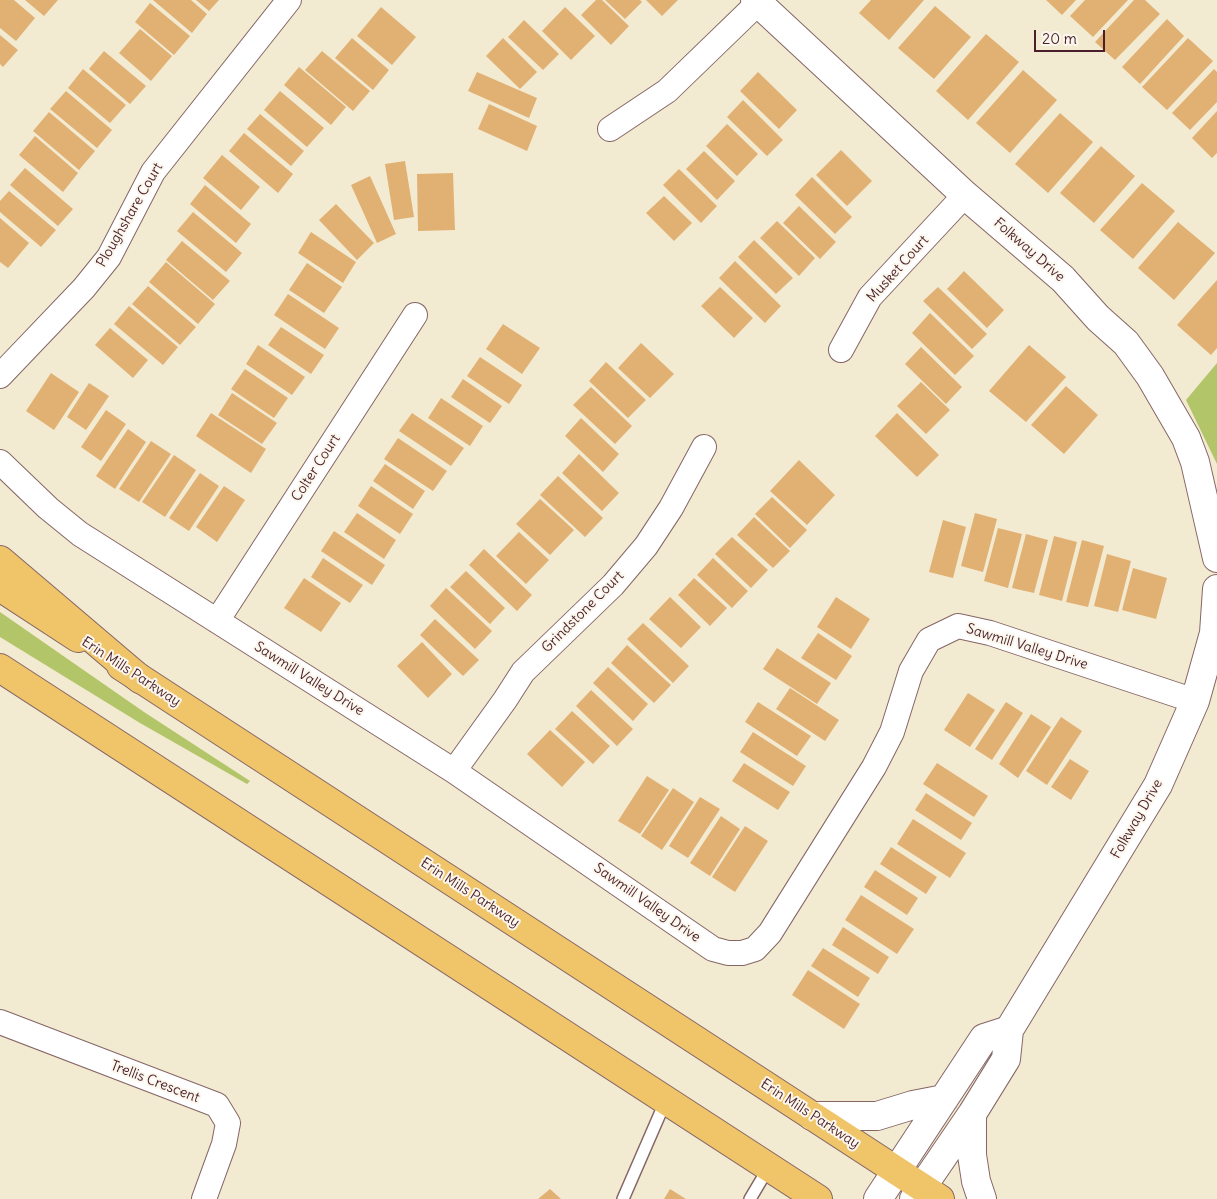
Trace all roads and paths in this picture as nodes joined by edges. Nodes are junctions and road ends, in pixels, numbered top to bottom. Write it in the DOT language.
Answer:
graph roads {
  1 [pos="289,0"];
  2 [pos="756,2"];
  3 [pos="610,129"];
  4 [pos="965,195"];
  5 [pos="415,315"];
  6 [pos="841,350"];
  7 [pos="0,376"];
  8 [pos="704,448"];
  9 [pos="0,462"];
  10 [pos="1217,558"];
  11 [pos="0,560"];
  12 [pos="0,587"];
  13 [pos="1217,589"];
  14 [pos="218,621"];
  15 [pos="0,668"];
  16 [pos="140,679"];
  17 [pos="1206,703"];
  18 [pos="454,771"];
  19 [pos="0,1022"];
  20 [pos="1009,1030"];
  21 [pos="944,1099"];
  22 [pos="666,1100"];
  23 [pos="972,1114"];
  24 [pos="812,1116"];
  25 [pos="769,1167"];
  26 [pos="897,1171"];
  27 [pos="797,1191"];
  28 [pos="925,1195"];
  29 [pos="204,1199"];
  30 [pos="624,1199"];
  31 [pos="750,1199"];
  32 [pos="818,1199"];
  33 [pos="878,1199"];
  34 [pos="982,1199"];
  1 -- 7 [label="street, Ploughshare Court"];
  2 -- 3 [label="street"];
  2 -- 4 [label="street, Folkway Drive"];
  4 -- 6 [label="street, Musket Court"];
  4 -- 10 [label="street, Folkway Drive"];
  5 -- 14 [label="street, Colter Court"];
  8 -- 18 [label="street, Grindstone Court"];
  9 -- 14 [label="street, Sawmill Valley Drive"];
  11 -- 16 [label="main road"];
  12 -- 16 [label="main road, Erin Mills Parkway"];
  13 -- 17 [label="street, Folkway Drive"];
  14 -- 18 [label="street, Sawmill Valley Drive"];
  15 -- 22 [label="main road"];
  16 -- 24 [label="main road, Erin Mills Parkway"];
  17 -- 18 [label="street, Sawmill Valley Drive"];
  17 -- 20 [label="street, Folkway Drive"];
  19 -- 29 [label="street, Trellis Crescent"];
  20 -- 21 [label="street"];
  20 -- 23 [label="street, Folkway Drive"];
  21 -- 24 [label="street"];
  21 -- 26 [label="street"];
  22 -- 25 [label="main road"];
  22 -- 30 [label="lane"];
  23 -- 28 [label="street, Folkway Drive"];
  23 -- 34 [label="street"];
  24 -- 26 [label="main road, Erin Mills Parkway"];
  25 -- 27 [label="main road"];
  25 -- 31 [label="lane"];
  26 -- 28 [label="main road, Erin Mills Parkway"];
  26 -- 33 [label="street"];
  27 -- 32 [label="main road"];
}
